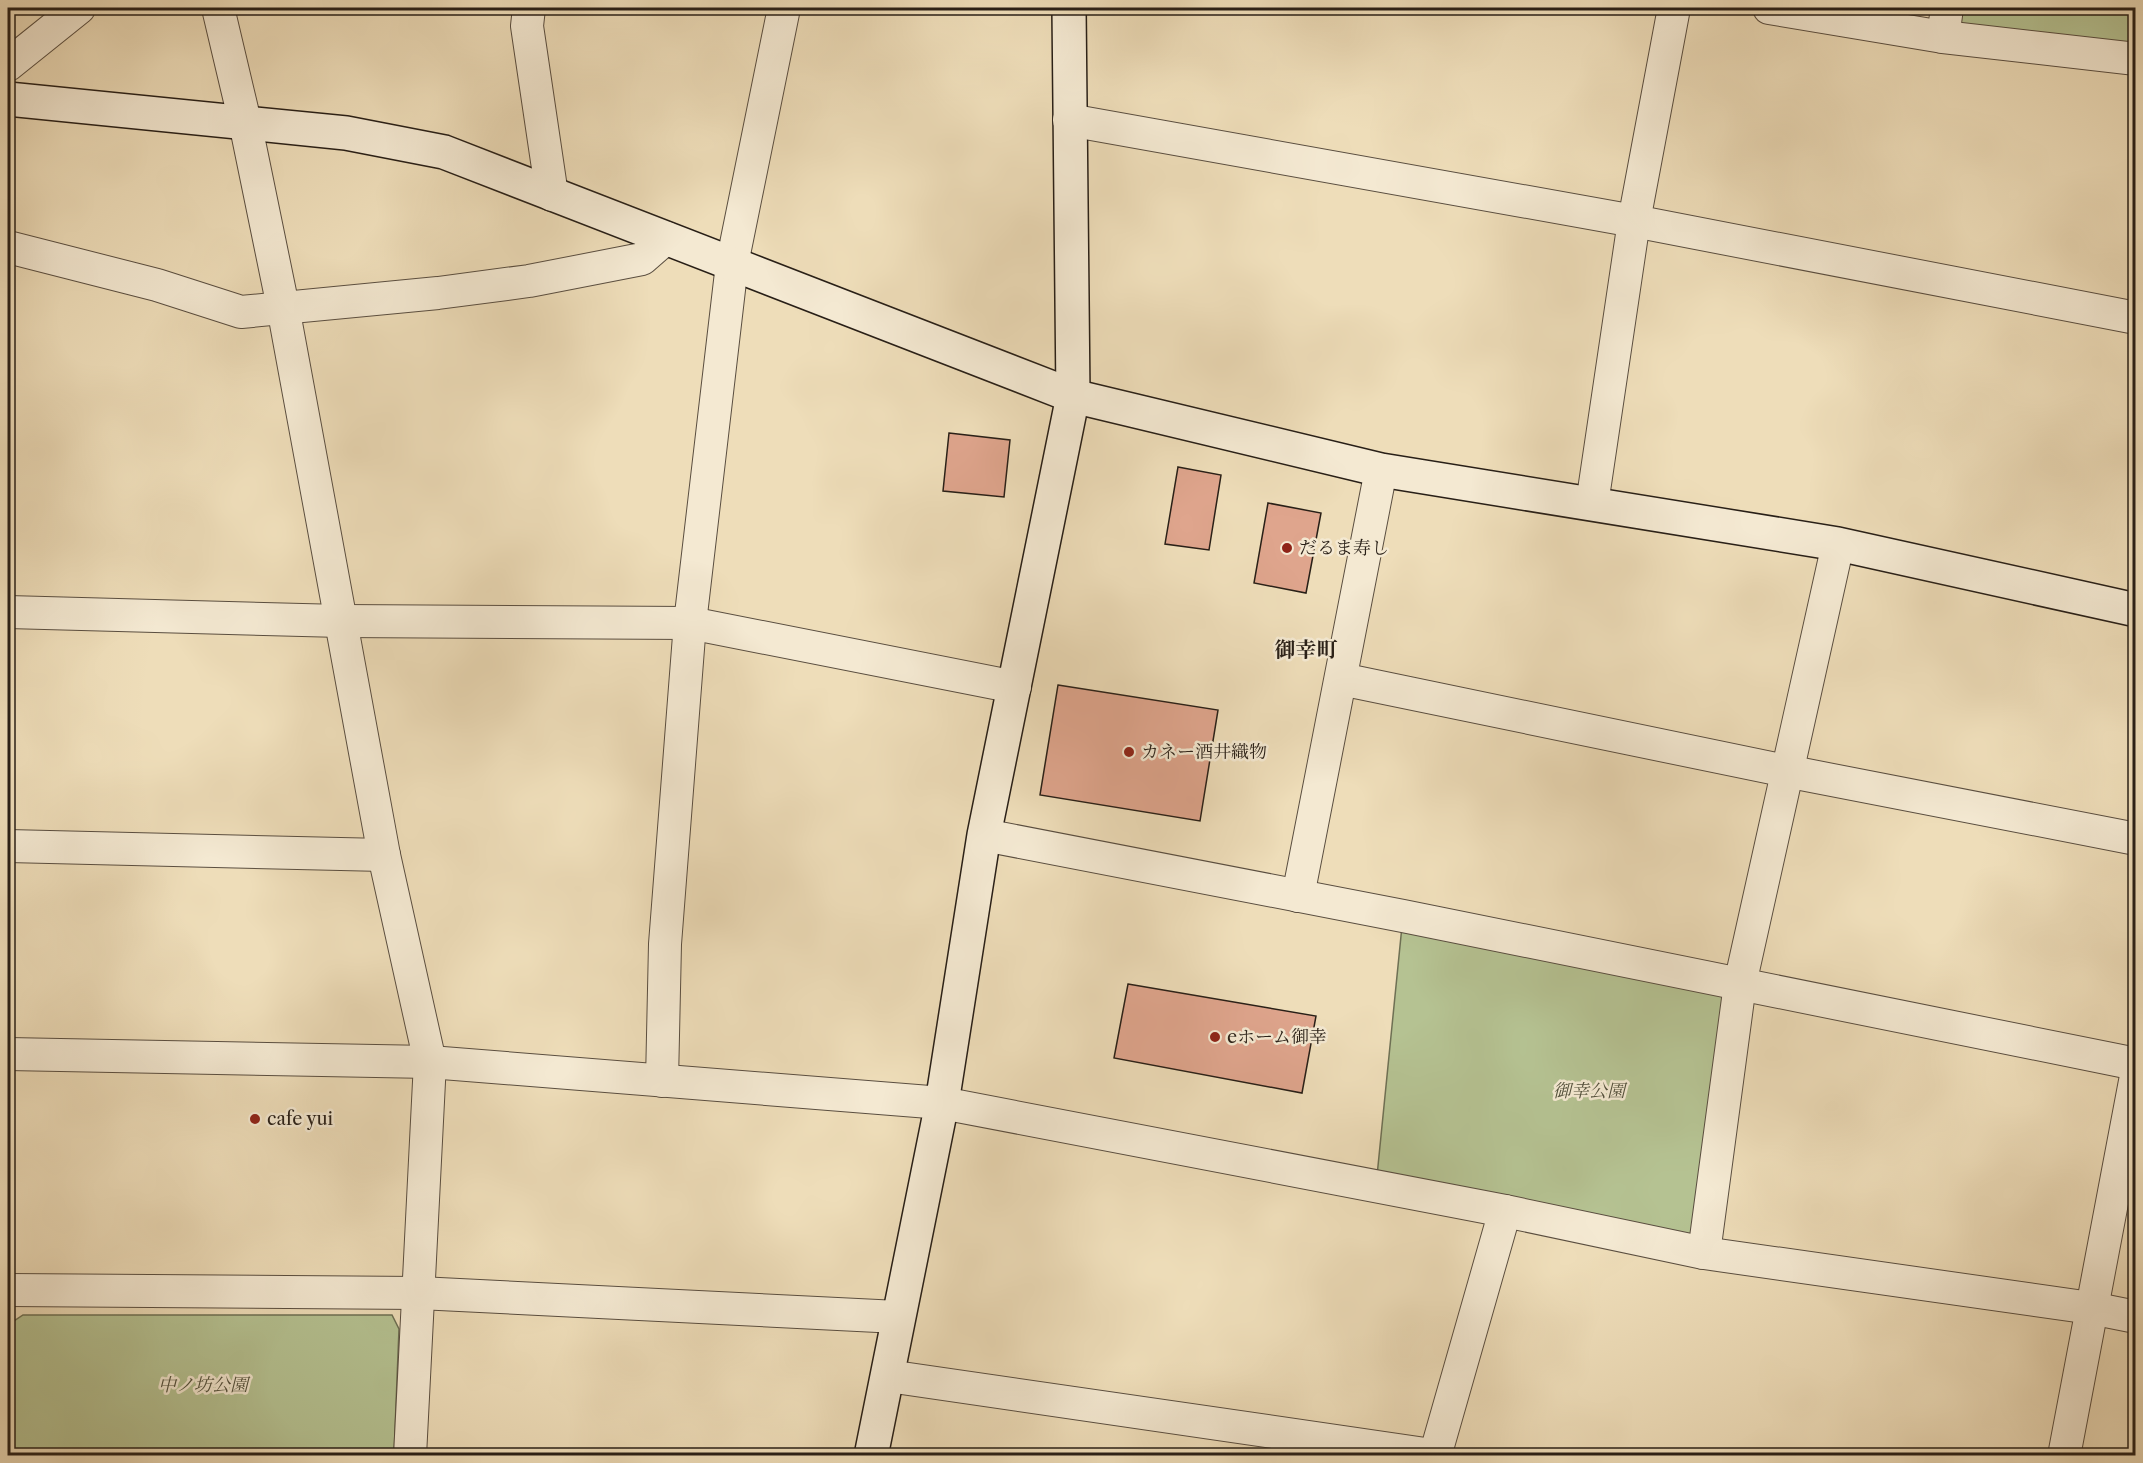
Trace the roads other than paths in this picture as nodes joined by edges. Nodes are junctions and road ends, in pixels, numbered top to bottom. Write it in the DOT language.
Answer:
graph roads {
  1 [pos="79,8"];
  2 [pos="218,8"];
  3 [pos="529,8"];
  4 [pos="784,8"];
  5 [pos="1069,8"];
  6 [pos="1674,8"];
  7 [pos="1769,8"];
  8 [pos="1945,22"];
  9 [pos="2136,58"];
  10 [pos="8,65"];
  11 [pos="8,99"];
  12 [pos="1069,120"];
  13 [pos="245,122"];
  14 [pos="552,195"];
  15 [pos="1634,221"];
  16 [pos="666,238"];
  17 [pos="8,247"];
  18 [pos="732,264"];
  19 [pos="283,307"];
  20 [pos="2136,318"];
  21 [pos="1073,396"];
  22 [pos="1381,470"];
  23 [pos="1592,504"];
  24 [pos="1838,544"];
  25 [pos="2136,610"];
  26 [pos="8,612"];
  27 [pos="341,621"];
  28 [pos="690,623"];
  29 [pos="1341,679"];
  30 [pos="1016,687"];
  31 [pos="1786,771"];
  32 [pos="984,835"];
  33 [pos="2136,839"];
  34 [pos="8,846"];
  35 [pos="384,855"];
  36 [pos="1298,896"];
  37 [pos="1740,984"];
  38 [pos="8,1061"];
  39 [pos="430,1062"];
  40 [pos="2136,1064"];
  41 [pos="2136,1076"];
  42 [pos="662,1081"];
  43 [pos="942,1103"];
  44 [pos="1505,1211"];
  45 [pos="1704,1253"];
  46 [pos="8,1290"];
  47 [pos="419,1293"];
  48 [pos="2091,1308"];
  49 [pos="898,1317"];
  50 [pos="2136,1317"];
  51 [pos="888,1376"];
  52 [pos="410,1455"];
  53 [pos="870,1455"];
  54 [pos="1437,1455"];
  55 [pos="2064,1455"];
  1 -- 10 [label="street"];
  2 -- 13 [label="street"];
  3 -- 14 [label="street"];
  4 -- 18 [label="street"];
  5 -- 12 [label="street"];
  6 -- 15 [label="street"];
  7 -- 8 [label="street"];
  8 -- 9 [label="street"];
  11 -- 13 [label="street"];
  12 -- 15 [label="street"];
  12 -- 21 [label="street"];
  13 -- 14 [label="street"];
  13 -- 19 [label="street"];
  14 -- 16 [label="street"];
  15 -- 20 [label="street"];
  15 -- 23 [label="street"];
  16 -- 18 [label="street"];
  16 -- 19 [label="street"];
  17 -- 19 [label="street"];
  18 -- 21 [label="street"];
  18 -- 28 [label="street"];
  19 -- 27 [label="street"];
  21 -- 22 [label="street"];
  21 -- 30 [label="street"];
  22 -- 23 [label="street"];
  22 -- 29 [label="street"];
  23 -- 24 [label="street"];
  24 -- 25 [label="street"];
  24 -- 31 [label="street"];
  26 -- 27 [label="street"];
  27 -- 28 [label="street"];
  27 -- 35 [label="street"];
  28 -- 30 [label="street"];
  28 -- 42 [label="street"];
  29 -- 31 [label="street"];
  29 -- 36 [label="street"];
  30 -- 32 [label="street"];
  31 -- 33 [label="street"];
  31 -- 37 [label="street"];
  32 -- 36 [label="street"];
  32 -- 43 [label="street"];
  34 -- 35 [label="street"];
  35 -- 39 [label="street"];
  36 -- 37 [label="street"];
  37 -- 40 [label="street"];
  37 -- 45 [label="street"];
  38 -- 39 [label="street"];
  39 -- 42 [label="street"];
  39 -- 47 [label="street"];
  41 -- 48 [label="street"];
  42 -- 43 [label="street"];
  43 -- 44 [label="street"];
  43 -- 49 [label="street"];
  44 -- 45 [label="street"];
  44 -- 54 [label="street"];
  45 -- 48 [label="street"];
  46 -- 47 [label="street"];
  47 -- 49 [label="street"];
  47 -- 52 [label="street"];
  48 -- 50 [label="street"];
  48 -- 55 [label="street"];
  49 -- 51 [label="street"];
  51 -- 53 [label="street"];
  51 -- 54 [label="street"];
}
